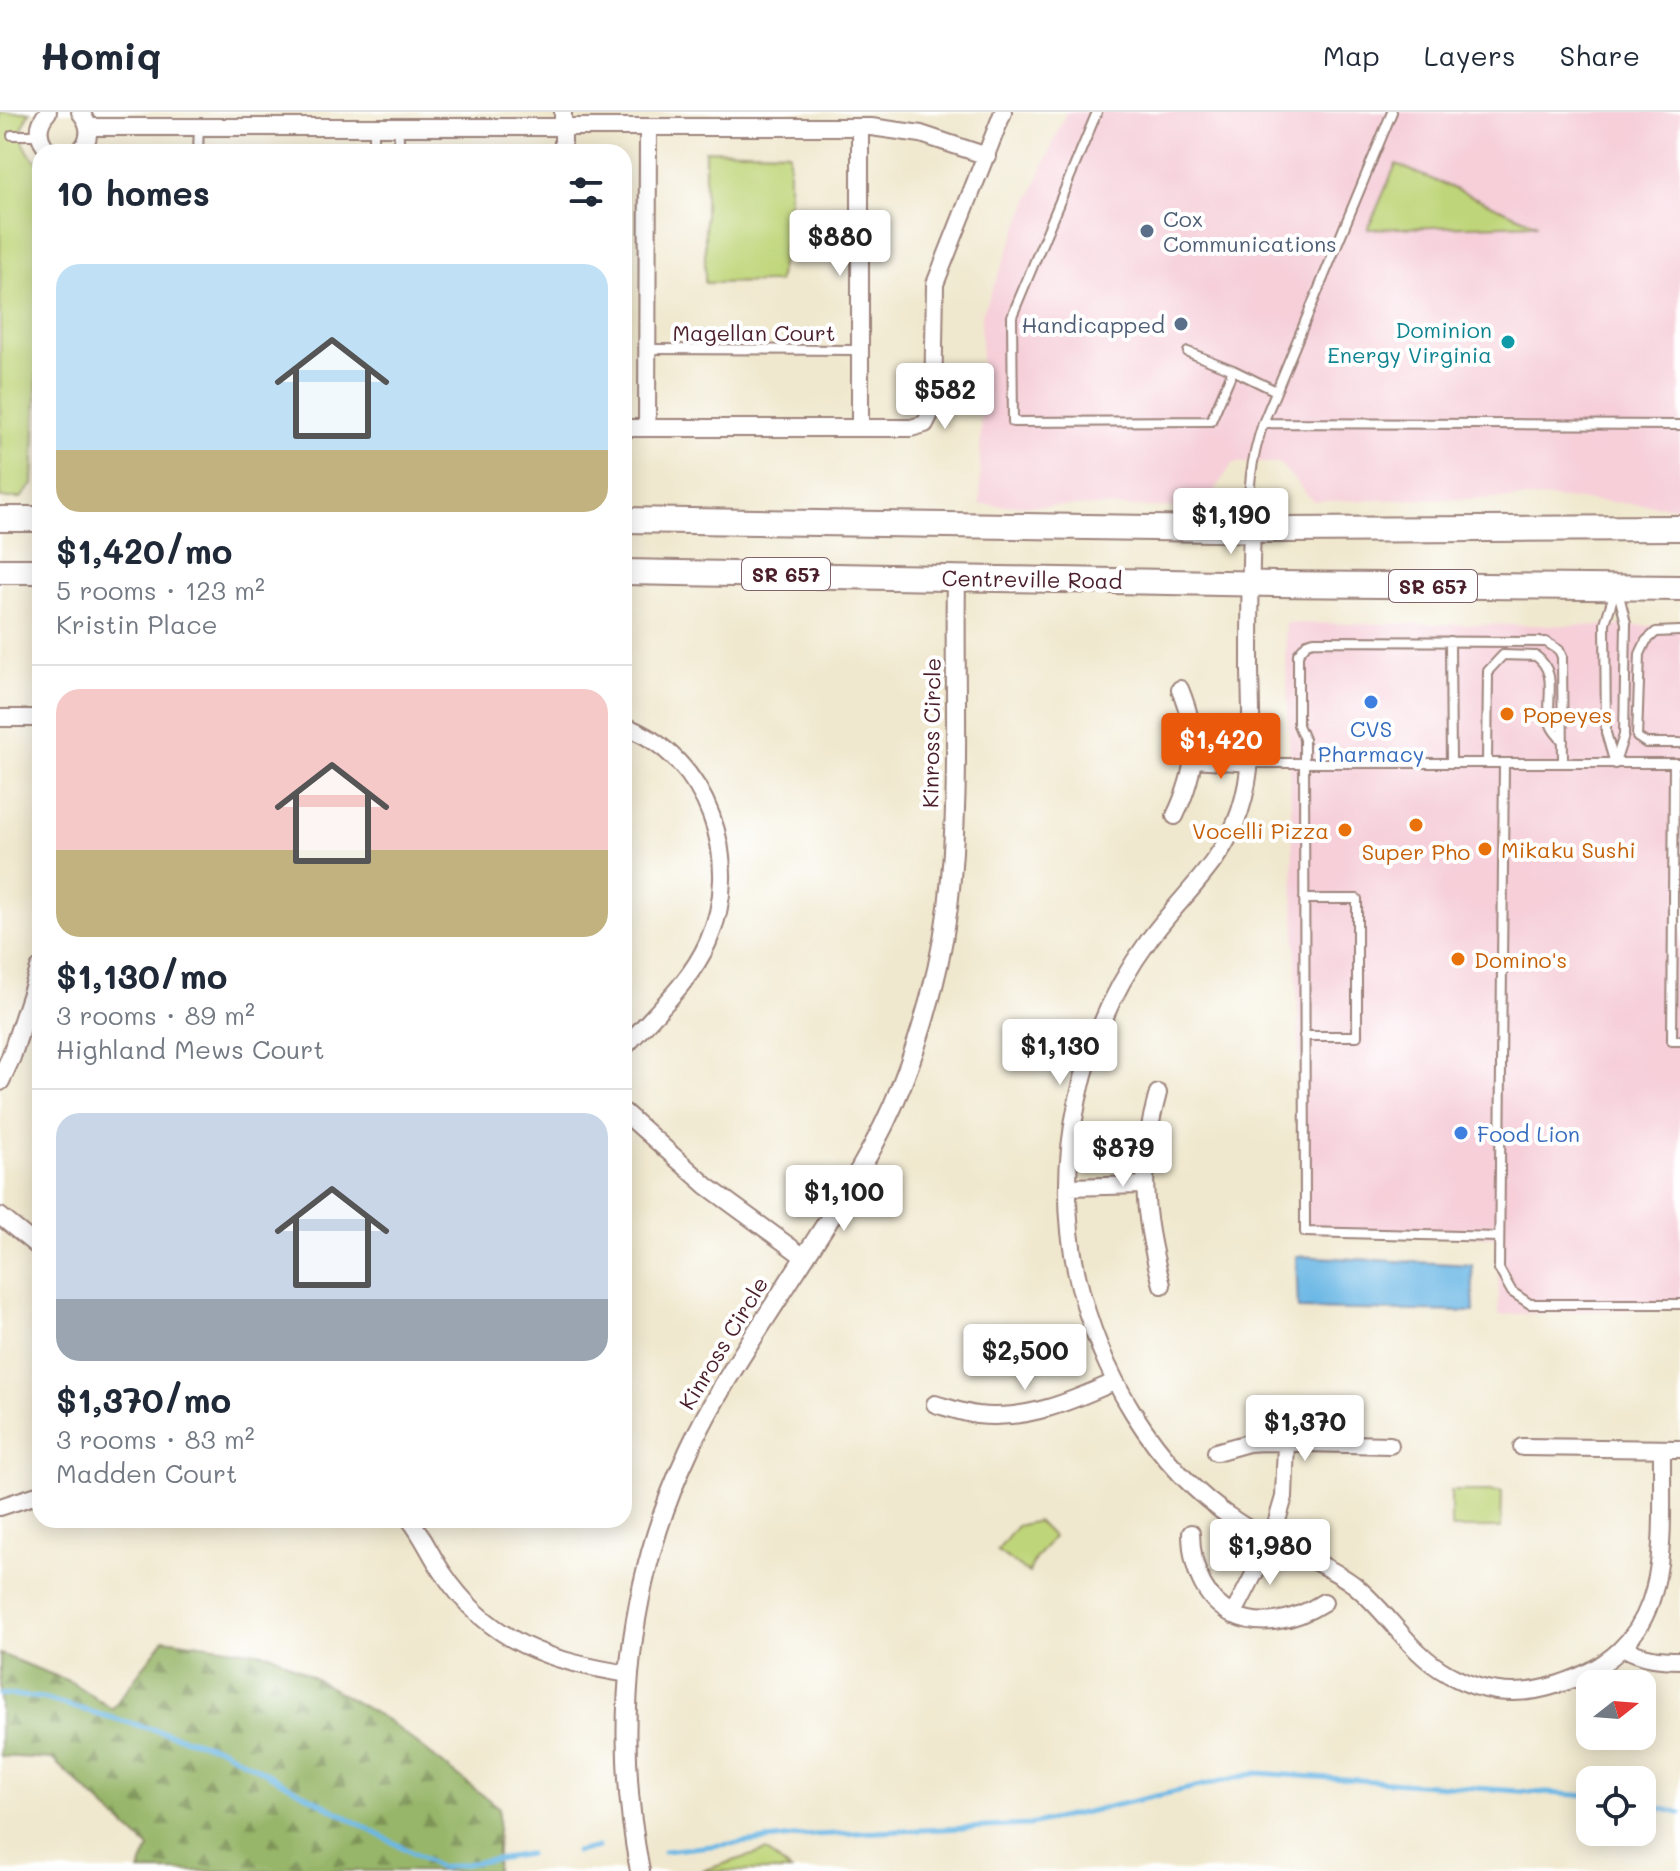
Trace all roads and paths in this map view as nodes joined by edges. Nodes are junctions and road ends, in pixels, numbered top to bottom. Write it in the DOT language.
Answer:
graph roads {
  1 [pos="48,112"];
  2 [pos="1003,112"];
  3 [pos="1097,112"];
  4 [pos="1392,112"];
  5 [pos="84,119"];
  6 [pos="162,119"];
  7 [pos="563,119"];
  8 [pos="470,120"];
  9 [pos="199,126"];
  10 [pos="374,126"];
  11 [pos="398,126"];
  12 [pos="648,127"];
  13 [pos="860,127"];
  14 [pos="12,135"];
  15 [pos="39,135"];
  16 [pos="43,144"];
  17 [pos="85,144"];
  18 [pos="198,144"];
  19 [pos="374,144"];
  20 [pos="399,144"];
  21 [pos="563,144"];
  22 [pos="987,156"];
  23 [pos="647,349"];
  24 [pos="860,350"];
  25 [pos="1188,352"];
  26 [pos="1233,370"];
  27 [pos="1276,391"];
  28 [pos="1263,423"];
  29 [pos="1680,425"];
  30 [pos="632,428"];
  31 [pos="647,428"];
  32 [pos="860,428"];
  33 [pos="0,519"];
  34 [pos="32,519"];
  35 [pos="632,520"];
  36 [pos="1680,528"];
  37 [pos="1252,530"];
  38 [pos="0,571"];
  39 [pos="32,571"];
  40 [pos="632,572"];
  41 [pos="956,577"];
  42 [pos="1250,583"];
  43 [pos="1617,588"];
  44 [pos="1680,588"];
  45 [pos="1680,631"];
  46 [pos="1450,641"];
  47 [pos="1180,689"];
  48 [pos="0,718"];
  49 [pos="32,718"];
  50 [pos="632,730"];
  51 [pos="1563,742"];
  52 [pos="1680,743"];
  53 [pos="1195,759"];
  54 [pos="1250,763"];
  55 [pos="1303,763"];
  56 [pos="1451,763"];
  57 [pos="1487,763"];
  58 [pos="1504,763"];
  59 [pos="1563,763"];
  60 [pos="1677,763"];
  61 [pos="1615,764"];
  62 [pos="1677,805"];
  63 [pos="1175,816"];
  64 [pos="1676,863"];
  65 [pos="1304,899"];
  66 [pos="1676,927"];
  67 [pos="1676,969"];
  68 [pos="32,1011"];
  69 [pos="1304,1036"];
  70 [pos="632,1039"];
  71 [pos="1680,1041"];
  72 [pos="0,1081"];
  73 [pos="1158,1093"];
  74 [pos="632,1119"];
  75 [pos="1143,1185"];
  76 [pos="1068,1187"];
  77 [pos="0,1216"];
  78 [pos="1498,1237"];
  79 [pos="32,1242"];
  80 [pos="804,1257"];
  81 [pos="1162,1285"];
  82 [pos="1680,1304"];
  83 [pos="1114,1382"];
  84 [pos="935,1404"];
  85 [pos="1286,1443"];
  86 [pos="1390,1445"];
  87 [pos="1522,1447"];
  88 [pos="1662,1449"];
  89 [pos="1680,1449"];
  90 [pos="1216,1452"];
  91 [pos="32,1497"];
  92 [pos="0,1507"];
  93 [pos="415,1528"];
  94 [pos="1191,1533"];
  95 [pos="1271,1541"];
  96 [pos="1324,1602"];
  97 [pos="1233,1615"];
  98 [pos="1624,1648"];
  99 [pos="1680,1660"];
  100 [pos="628,1674"];
  101 [pos="640,1871"];
  1 -- 15 [label="street"];
  2 -- 22 [label="street"];
  3 -- 26 [label="lane"];
  4 -- 27 [label="lane"];
  5 -- 6 [label="street"];
  5 -- 17 [label="street"];
  6 -- 9 [label="street"];
  7 -- 8 [label="street"];
  7 -- 12 [label="street"];
  7 -- 21 [label="street"];
  8 -- 11 [label="street"];
  9 -- 10 [label="street"];
  9 -- 18 [label="lane"];
  10 -- 11 [label="street"];
  10 -- 19 [label="lane"];
  11 -- 20 [label="lane"];
  12 -- 13 [label="street"];
  12 -- 23 [label="street"];
  13 -- 22 [label="street"];
  13 -- 24 [label="street"];
  14 -- 15 [label="lane"];
  15 -- 16 [label="street"];
  22 -- 32 [label="street"];
  23 -- 24 [label="lane, Magellan Court"];
  23 -- 31 [label="street"];
  24 -- 32 [label="street"];
  25 -- 26 [label="lane"];
  26 -- 27 [label="lane"];
  27 -- 28 [label="lane"];
  28 -- 29 [label="lane"];
  28 -- 37 [label="lane"];
  30 -- 31 [label="street"];
  31 -- 32 [label="street"];
  33 -- 34 [label="main road"];
  35 -- 37 [label="main road"];
  36 -- 37 [label="main road"];
  37 -- 42 [label="street"];
  38 -- 39 [label="main road"];
  40 -- 41 [label="main road, Centreville Road / SR 657"];
  41 -- 42 [label="main road, Centreville Road / SR 657"];
  41 -- 80 [label="street, Kinross Circle"];
  42 -- 43 [label="main road, Centreville Road / SR 657"];
  42 -- 54 [label="street"];
  43 -- 44 [label="main road, Centreville Road / SR 657"];
  43 -- 61 [label="lane"];
  43 -- 61 [label="lane"];
  45 -- 52 [label="lane"];
  46 -- 51 [label="lane"];
  46 -- 55 [label="lane"];
  46 -- 56 [label="lane"];
  47 -- 53 [label="street"];
  48 -- 49 [label="street"];
  50 -- 70 [label="street"];
  51 -- 57 [label="lane"];
  51 -- 59 [label="lane"];
  53 -- 54 [label="street"];
  53 -- 63 [label="street"];
  54 -- 55 [label="lane"];
  54 -- 76 [label="street"];
  55 -- 56 [label="lane"];
  55 -- 65 [label="lane"];
  56 -- 57 [label="lane"];
  57 -- 58 [label="lane"];
  58 -- 59 [label="lane"];
  58 -- 78 [label="lane"];
  59 -- 61 [label="lane"];
  60 -- 61 [label="lane"];
  60 -- 62 [label="lane"];
  62 -- 64 [label="lane"];
  64 -- 66 [label="lane"];
  65 -- 69 [label="lane"];
  65 -- 69 [label="lane"];
  66 -- 67 [label="lane"];
  67 -- 71 [label="lane"];
  68 -- 72 [label="street"];
  69 -- 78 [label="lane"];
  73 -- 75 [label="street"];
  74 -- 80 [label="street"];
  75 -- 76 [label="street"];
  75 -- 81 [label="street"];
  76 -- 83 [label="street"];
  77 -- 79 [label="street"];
  78 -- 82 [label="lane"];
  80 -- 100 [label="street, Kinross Circle"];
  83 -- 84 [label="street"];
  83 -- 95 [label="street"];
  85 -- 86 [label="street"];
  85 -- 90 [label="street"];
  85 -- 95 [label="street"];
  87 -- 88 [label="street"];
  88 -- 89 [label="street"];
  88 -- 98 [label="street"];
  91 -- 92 [label="street"];
  93 -- 100 [label="street"];
  94 -- 97 [label="street"];
  95 -- 97 [label="street"];
  95 -- 98 [label="street"];
  96 -- 97 [label="street"];
  98 -- 99 [label="street"];
  100 -- 101 [label="street, Kinross Circle"];
}
